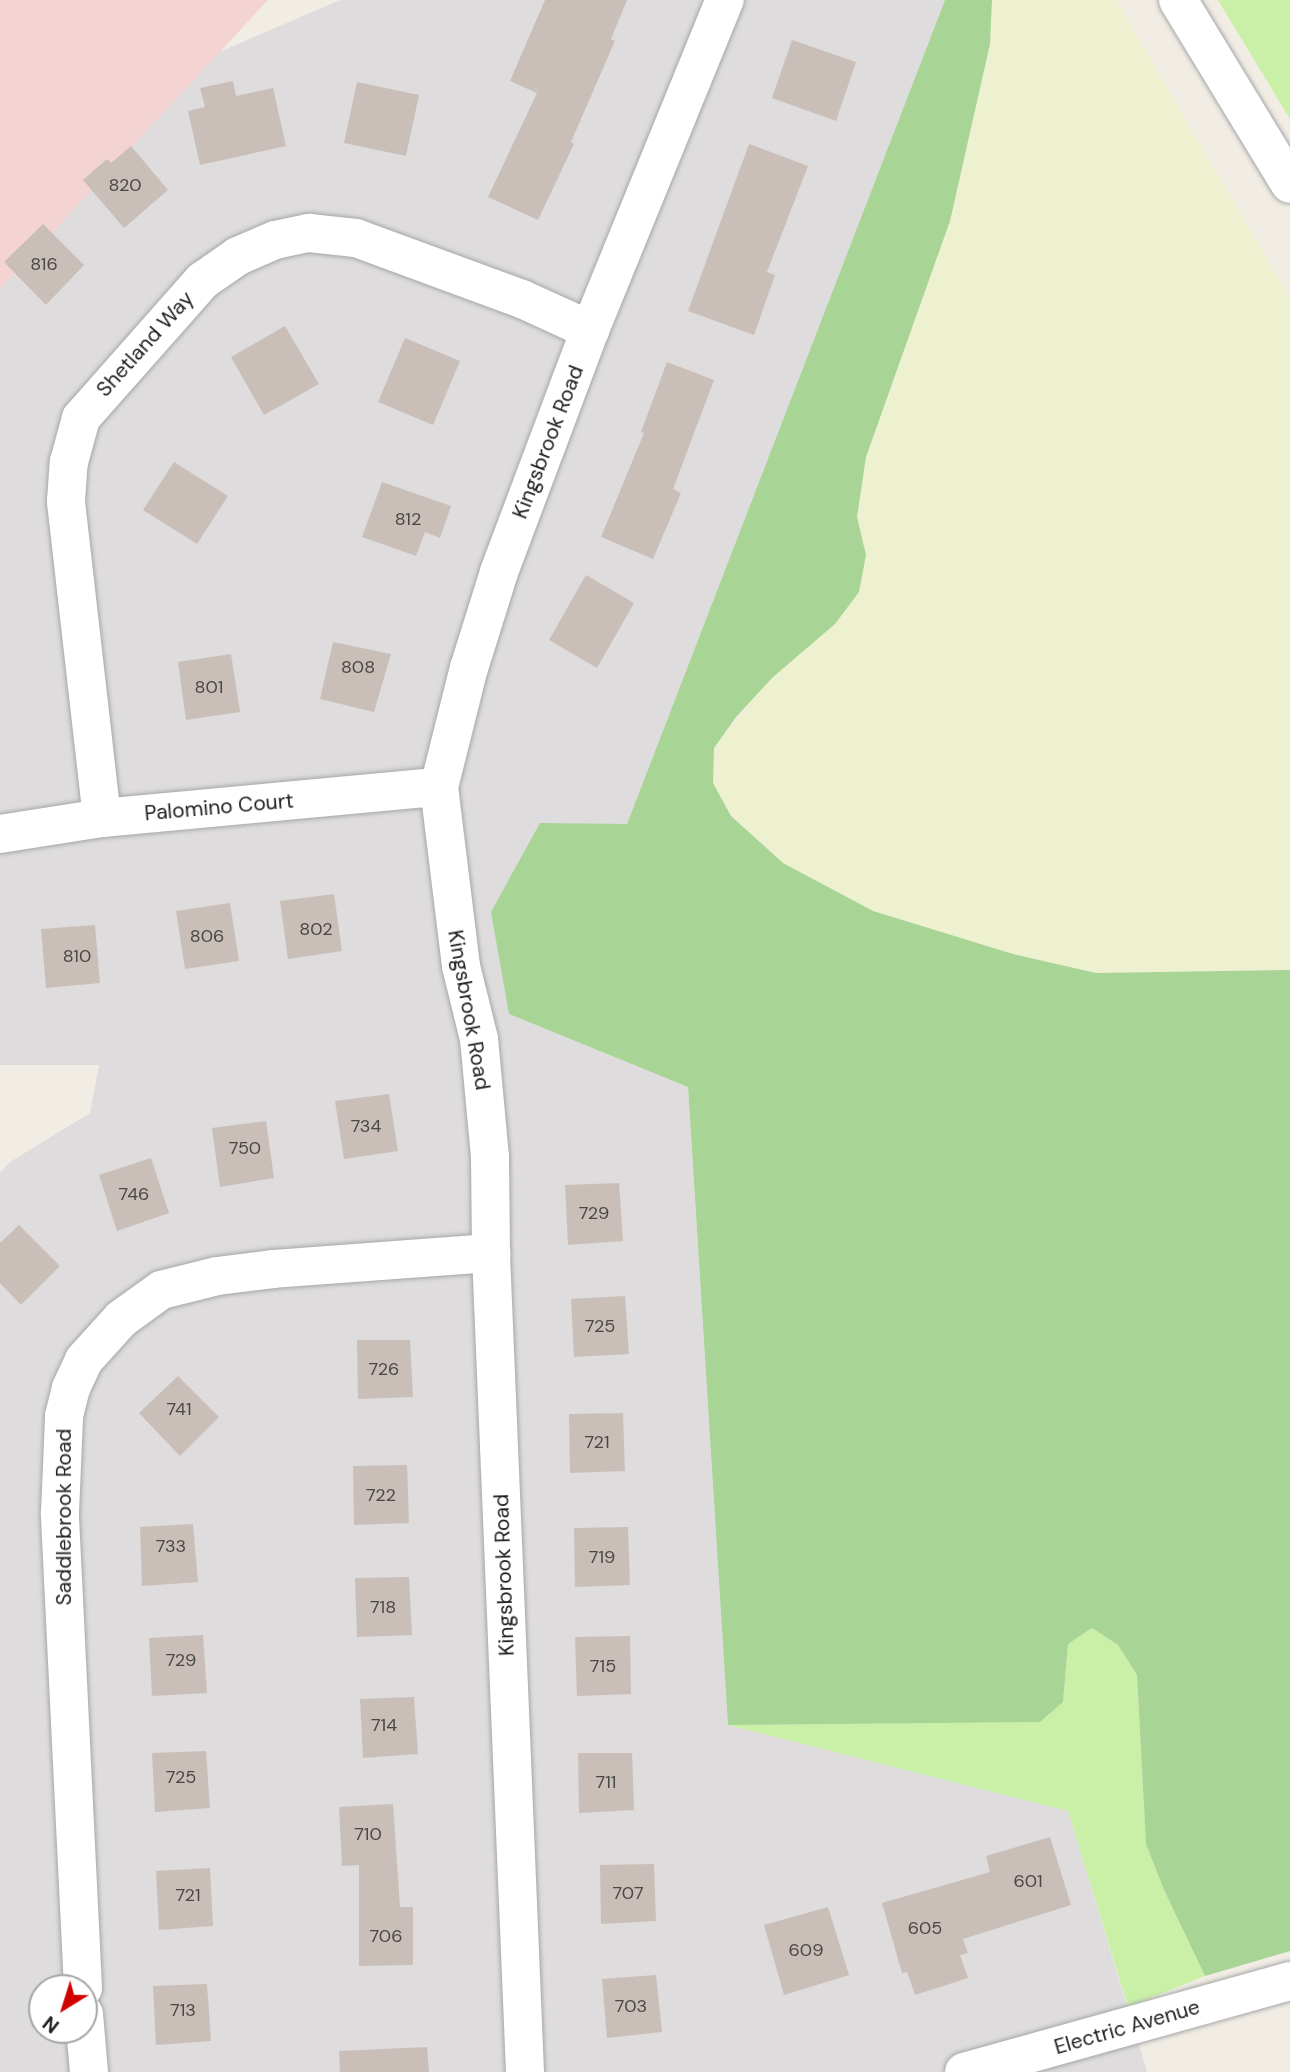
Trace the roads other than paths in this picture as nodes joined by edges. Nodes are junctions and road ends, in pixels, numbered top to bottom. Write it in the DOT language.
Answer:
graph roads {
  1 [pos="725,0"];
  2 [pos="1178,0"];
  3 [pos="1290,184"];
  4 [pos="590,330"];
  5 [pos="439,787"];
  6 [pos="102,818"];
  7 [pos="0,834"];
  8 [pos="491,1253"];
  9 [pos="82,1974"];
  10 [pos="1290,1981"];
  11 [pos="87,2044"];
  12 [pos="89,2072"];
  13 [pos="525,2072"];
  14 [pos="964,2072"];
  1 -- 4 [label="street, Kingsbrook Road"];
  2 -- 3 [label="street"];
  4 -- 5 [label="street, Kingsbrook Road"];
  4 -- 6 [label="street, Shetland Way"];
  5 -- 6 [label="street, Palomino Court"];
  5 -- 8 [label="street, Kingsbrook Road"];
  6 -- 7 [label="street, Palomino Court"];
  8 -- 9 [label="street, Saddlebrook Road"];
  8 -- 13 [label="street, Kingsbrook Road"];
  10 -- 14 [label="street, Electric Avenue"];
  11 -- 12 [label="street"];
}
